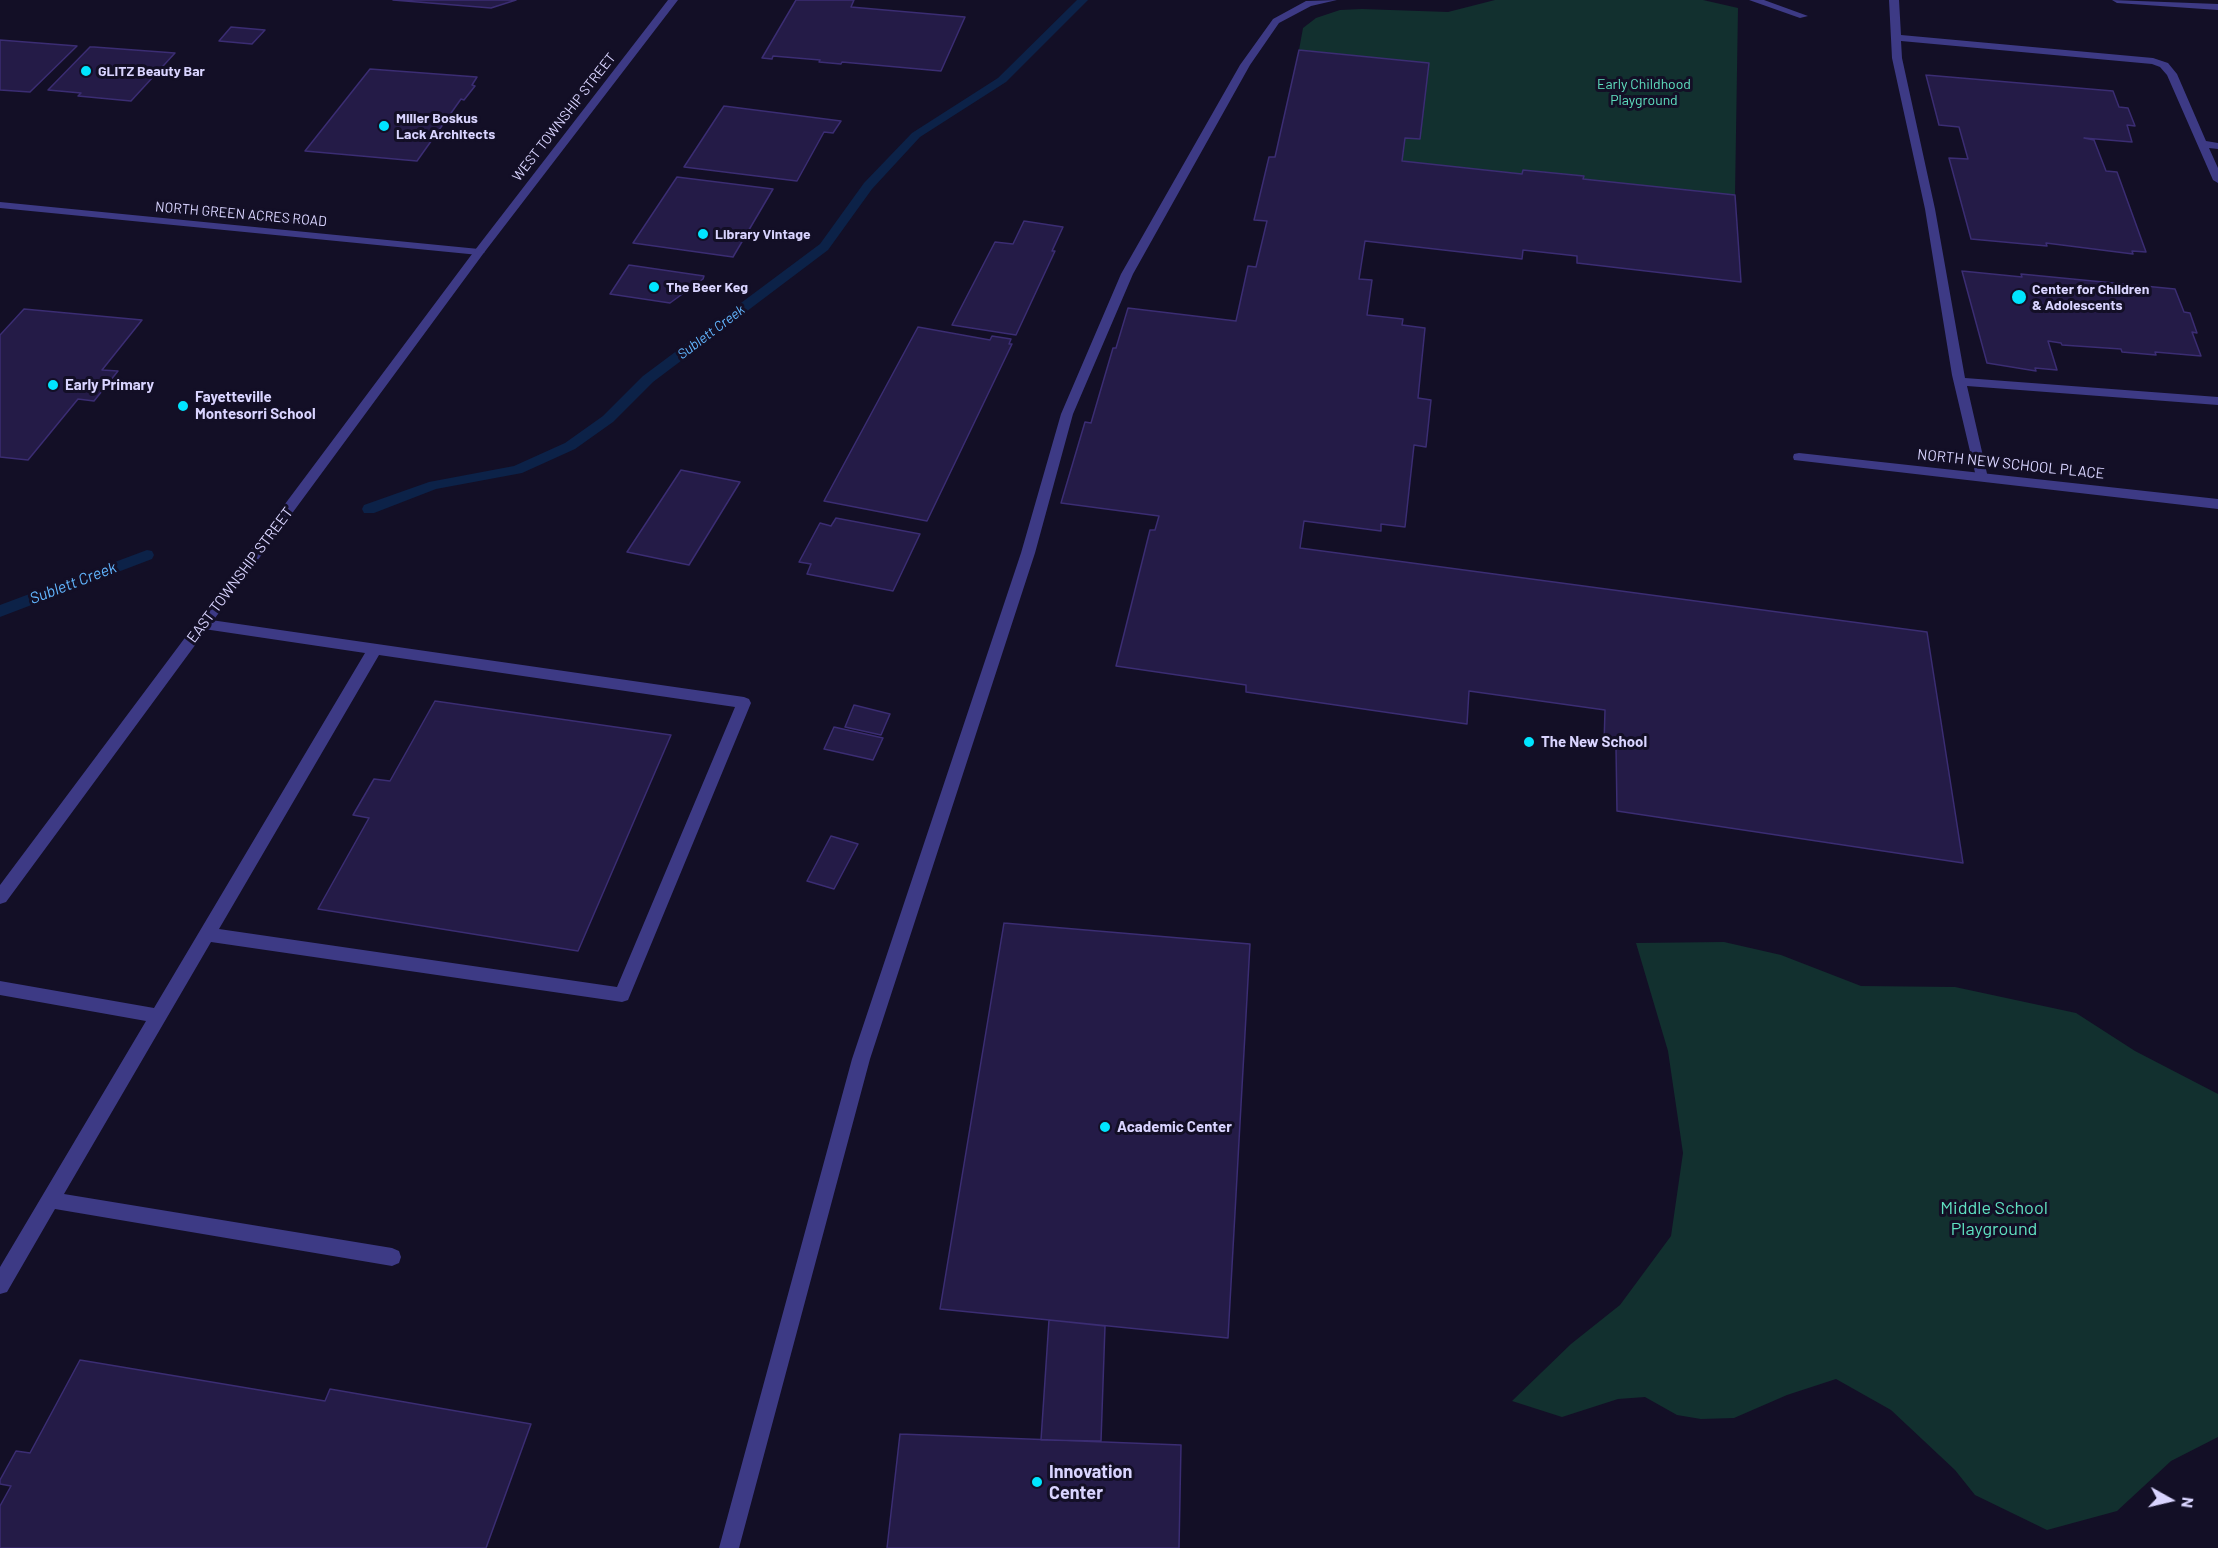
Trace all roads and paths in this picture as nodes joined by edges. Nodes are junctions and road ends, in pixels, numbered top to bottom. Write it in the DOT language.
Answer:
graph roads {
  1 [pos="673,0"];
  2 [pos="1332,0"];
  3 [pos="1754,0"];
  4 [pos="1894,0"];
  5 [pos="2117,0"];
  6 [pos="2218,7"];
  7 [pos="1803,16"];
  8 [pos="1896,38"];
  9 [pos="2203,144"];
  10 [pos="2218,146"];
  11 [pos="2218,180"];
  12 [pos="0,206"];
  13 [pos="479,252"];
  14 [pos="1960,382"];
  15 [pos="2218,401"];
  16 [pos="1799,457"];
  17 [pos="1982,478"];
  18 [pos="2218,504"];
  19 [pos="204,624"];
  20 [pos="375,649"];
  21 [pos="0,897"];
  22 [pos="207,934"];
  23 [pos="0,988"];
  24 [pos="158,1016"];
  25 [pos="50,1200"];
  26 [pos="392,1257"];
  27 [pos="0,1285"];
  28 [pos="729,1548"];
  1 -- 13 [label="street, WEST TOWNSHIP STREET"];
  2 -- 28 [label="street"];
  3 -- 7 [label="street"];
  4 -- 8 [label="street"];
  5 -- 6 [label="street"];
  8 -- 9 [label="street"];
  8 -- 14 [label="street"];
  9 -- 10 [label="street"];
  9 -- 11 [label="street"];
  12 -- 13 [label="street, NORTH GREEN ACRES ROAD"];
  13 -- 19 [label="street, EAST TOWNSHIP STREET"];
  14 -- 15 [label="street"];
  14 -- 17 [label="street"];
  16 -- 17 [label="street, NORTH NEW SCHOOL PLACE"];
  17 -- 18 [label="street, NORTH NEW SCHOOL PLACE"];
  19 -- 20 [label="street"];
  19 -- 21 [label="street, EAST TOWNSHIP STREET"];
  20 -- 22 [label="street"];
  20 -- 22 [label="street"];
  22 -- 24 [label="street"];
  23 -- 24 [label="street"];
  24 -- 25 [label="street"];
  25 -- 26 [label="street"];
  25 -- 27 [label="street"];
}
